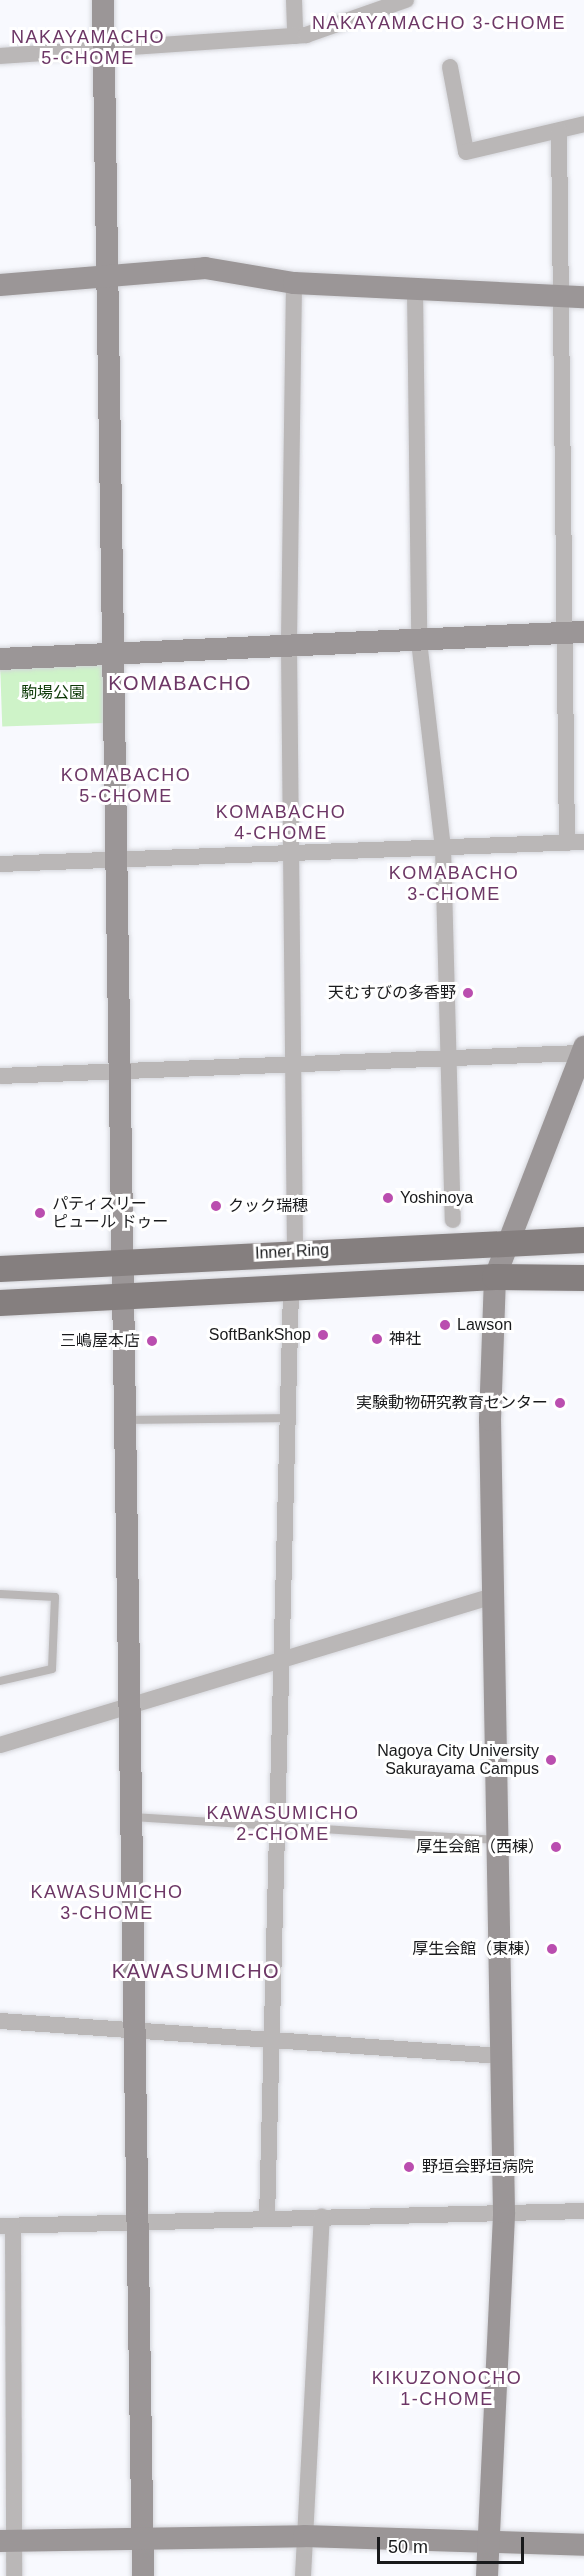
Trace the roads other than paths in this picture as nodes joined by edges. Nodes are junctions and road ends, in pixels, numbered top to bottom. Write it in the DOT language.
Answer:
graph roads {
  1 [pos="103,0"];
  2 [pos="294,0"];
  3 [pos="406,0"];
  4 [pos="294,36"];
  5 [pos="104,52"];
  6 [pos="0,56"];
  7 [pos="450,67"];
  8 [pos="584,124"];
  9 [pos="559,130"];
  10 [pos="107,278"];
  11 [pos="294,283"];
  12 [pos="0,285"];
  13 [pos="415,289"];
  14 [pos="573,296"];
  15 [pos="561,632"];
  16 [pos="584,632"];
  17 [pos="418,641"];
  18 [pos="289,647"];
  19 [pos="111,655"];
  20 [pos="0,659"];
  21 [pos="576,843"];
  22 [pos="443,847"];
  23 [pos="294,851"];
  24 [pos="118,861"];
  25 [pos="0,864"];
  26 [pos="583,1050"];
  27 [pos="446,1057"];
  28 [pos="294,1062"];
  29 [pos="119,1069"];
  30 [pos="0,1077"];
  31 [pos="453,1220"];
  32 [pos="510,1240"];
  33 [pos="584,1240"];
  34 [pos="295,1252"];
  35 [pos="124,1262"];
  36 [pos="0,1269"];
  37 [pos="495,1277"];
  38 [pos="584,1278"];
  39 [pos="291,1288"];
  40 [pos="126,1296"];
  41 [pos="0,1303"];
  42 [pos="289,1418"];
  43 [pos="128,1420"];
  44 [pos="0,1594"];
  45 [pos="493,1596"];
  46 [pos="282,1658"];
  47 [pos="0,1681"];
  48 [pos="132,1707"];
  49 [pos="0,1745"];
  50 [pos="132,1817"];
  51 [pos="277,1830"];
  52 [pos="497,1840"];
  53 [pos="0,2021"];
  54 [pos="135,2030"];
  55 [pos="272,2041"];
  56 [pos="501,2056"];
  57 [pos="584,2211"];
  58 [pos="504,2212"];
  59 [pos="322,2217"];
  60 [pos="267,2219"];
  61 [pos="139,2222"];
  62 [pos="6,2226"];
  63 [pos="304,2536"];
  64 [pos="488,2538"];
  65 [pos="8,2541"];
  66 [pos="144,2541"];
  67 [pos="584,2545"];
  68 [pos="14,2576"];
  69 [pos="143,2576"];
  70 [pos="303,2576"];
  71 [pos="488,2576"];
  1 -- 5 [label="street"];
  2 -- 4 [label="street"];
  3 -- 4 [label="street"];
  4 -- 5 [label="street"];
  5 -- 6 [label="street"];
  5 -- 10 [label="street"];
  7 -- 9 [label="street"];
  8 -- 9 [label="street"];
  9 -- 14 [label="street"];
  10 -- 11 [label="street"];
  10 -- 12 [label="street"];
  10 -- 19 [label="street"];
  11 -- 13 [label="street"];
  11 -- 18 [label="street"];
  13 -- 14 [label="street"];
  13 -- 17 [label="street"];
  14 -- 15 [label="street"];
  15 -- 16 [label="street"];
  15 -- 17 [label="street"];
  15 -- 21 [label="street"];
  17 -- 18 [label="street"];
  17 -- 22 [label="street"];
  18 -- 19 [label="street"];
  18 -- 23 [label="street"];
  19 -- 20 [label="street"];
  19 -- 24 [label="street"];
  21 -- 22 [label="street"];
  22 -- 23 [label="street"];
  22 -- 27 [label="street"];
  23 -- 24 [label="street"];
  23 -- 28 [label="street"];
  24 -- 25 [label="street"];
  24 -- 29 [label="street"];
  26 -- 27 [label="street"];
  26 -- 32 [label="street"];
  27 -- 28 [label="street"];
  27 -- 31 [label="street"];
  28 -- 29 [label="street"];
  28 -- 34 [label="street"];
  29 -- 30 [label="street"];
  29 -- 35 [label="street"];
  32 -- 33 [label="main road, Inner Ring"];
  32 -- 34 [label="main road, Inner Ring"];
  32 -- 37 [label="street"];
  34 -- 35 [label="main road, Inner Ring"];
  35 -- 36 [label="main road, Inner Ring"];
  35 -- 40 [label="street"];
  37 -- 38 [label="main road"];
  37 -- 39 [label="main road"];
  37 -- 45 [label="street"];
  39 -- 40 [label="main road"];
  39 -- 42 [label="street"];
  40 -- 41 [label="main road"];
  40 -- 43 [label="street"];
  42 -- 43 [label="lane"];
  42 -- 46 [label="street"];
  43 -- 48 [label="street"];
  44 -- 47 [label="lane"];
  45 -- 46 [label="street"];
  45 -- 52 [label="street"];
  46 -- 48 [label="street"];
  46 -- 51 [label="street"];
  48 -- 49 [label="street"];
  48 -- 50 [label="street"];
  50 -- 51 [label="lane"];
  50 -- 54 [label="street"];
  51 -- 52 [label="lane"];
  51 -- 55 [label="street"];
  52 -- 56 [label="street"];
  53 -- 54 [label="street"];
  54 -- 55 [label="street"];
  54 -- 61 [label="street"];
  55 -- 56 [label="street"];
  55 -- 60 [label="street"];
  56 -- 58 [label="street"];
  57 -- 58 [label="street"];
  58 -- 59 [label="street"];
  58 -- 64 [label="street"];
  59 -- 60 [label="street"];
  59 -- 63 [label="street"];
  60 -- 61 [label="street"];
  61 -- 62 [label="street"];
  61 -- 66 [label="street"];
  62 -- 65 [label="street"];
  63 -- 64 [label="street"];
  63 -- 66 [label="street"];
  63 -- 70 [label="street"];
  64 -- 67 [label="street"];
  64 -- 71 [label="street"];
  65 -- 66 [label="street"];
  65 -- 68 [label="street"];
  66 -- 69 [label="street"];
}
